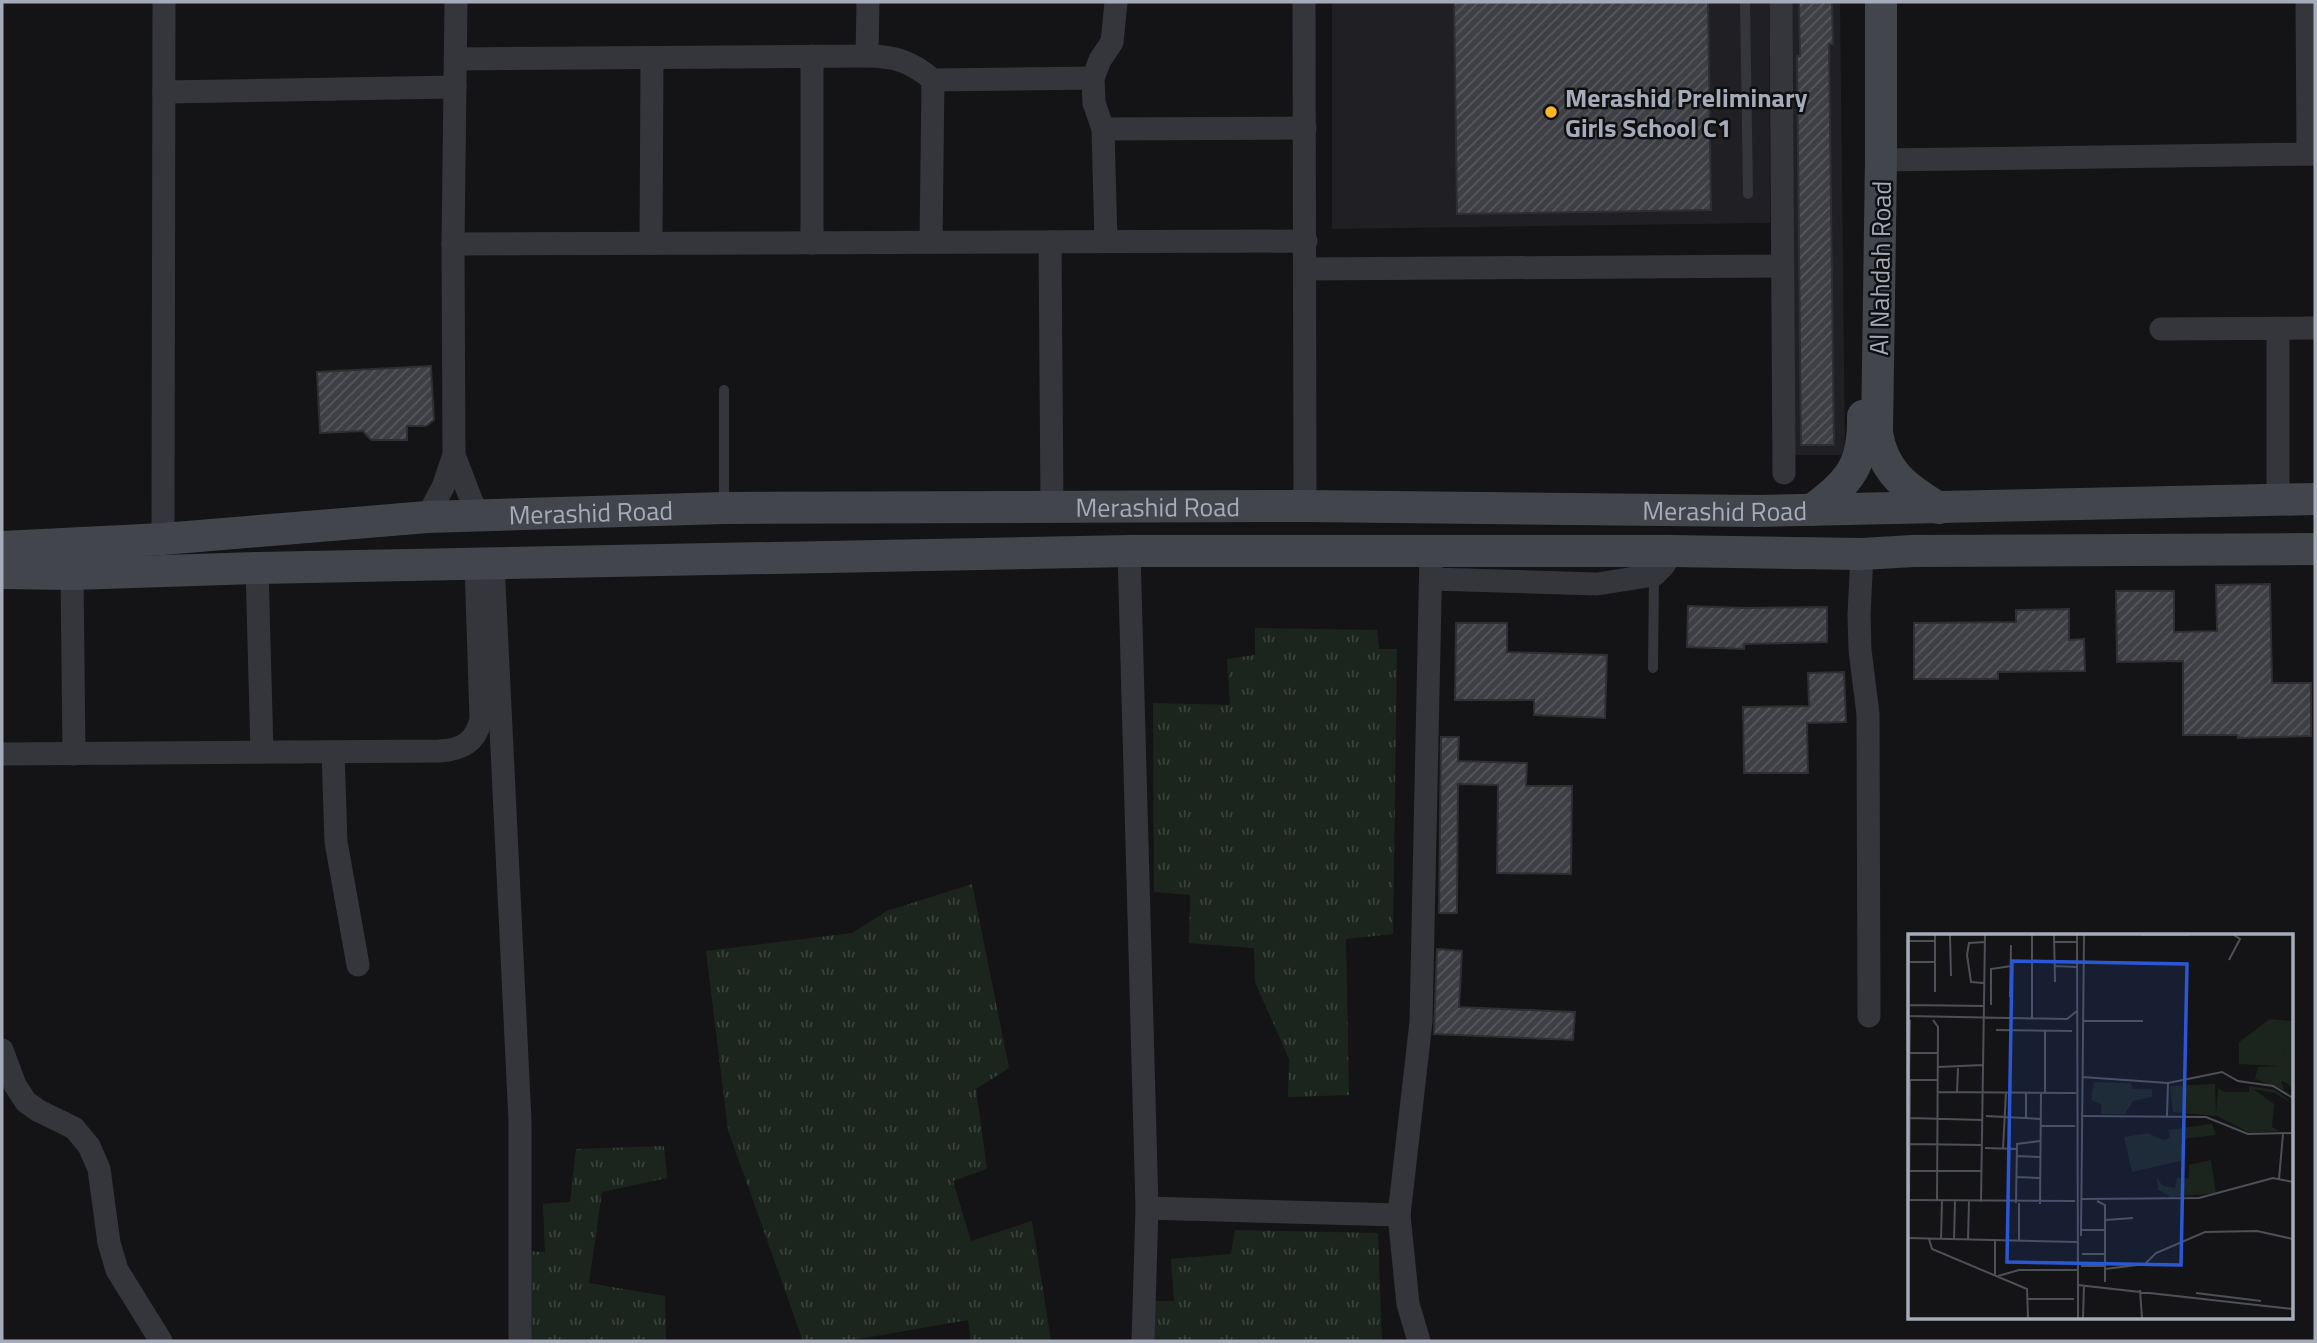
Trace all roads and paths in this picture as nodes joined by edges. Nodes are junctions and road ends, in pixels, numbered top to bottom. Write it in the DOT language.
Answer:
graph roads {
  1 [pos="164,2"];
  2 [pos="456,2"];
  3 [pos="868,2"];
  4 [pos="1116,2"];
  5 [pos="1304,2"];
  6 [pos="1745,2"];
  7 [pos="1781,2"];
  8 [pos="1859,2"];
  9 [pos="1881,2"];
  10 [pos="2307,2"];
  11 [pos="812,56"];
  12 [pos="867,56"];
  13 [pos="652,58"];
  14 [pos="456,60"];
  15 [pos="1093,78"];
  16 [pos="933,80"];
  17 [pos="455,87"];
  18 [pos="164,92"];
  19 [pos="1103,128"];
  20 [pos="1305,128"];
  21 [pos="2312,154"];
  22 [pos="1881,160"];
  23 [pos="1748,194"];
  24 [pos="1106,241"];
  25 [pos="1306,241"];
  26 [pos="931,242"];
  27 [pos="1050,242"];
  28 [pos="651,243"];
  29 [pos="812,243"];
  30 [pos="453,244"];
  31 [pos="1782,266"];
  32 [pos="1306,269"];
  33 [pos="2315,328"];
  34 [pos="2161,329"];
  35 [pos="2278,329"];
  36 [pos="724,390"];
  37 [pos="454,455"];
  38 [pos="1784,473"];
  39 [pos="2278,499"];
  40 [pos="2315,499"];
  41 [pos="1305,506"];
  42 [pos="2012,506"];
  43 [pos="1052,507"];
  44 [pos="724,508"];
  45 [pos="1939,508"];
  46 [pos="1812,510"];
  47 [pos="1757,511"];
  48 [pos="477,515"];
  49 [pos="427,517"];
  50 [pos="311,525"];
  51 [pos="163,539"];
  52 [pos="2,547"];
  53 [pos="2315,549"];
  54 [pos="1129,551"];
  55 [pos="1913,551"];
  56 [pos="1862,554"];
  57 [pos="485,563"];
  58 [pos="1663,563"];
  59 [pos="1431,565"];
  60 [pos="308,567"];
  61 [pos="257,568"];
  62 [pos="2,573"];
  63 [pos="72,574"];
  64 [pos="1653,668"];
  65 [pos="262,752"];
  66 [pos="333,752"];
  67 [pos="2,754"];
  68 [pos="74,754"];
  69 [pos="358,965"];
  70 [pos="1870,1016"];
  71 [pos="2,1050"];
  72 [pos="1147,1209"];
  73 [pos="1399,1215"];
  74 [pos="161,1341"];
  75 [pos="520,1341"];
  76 [pos="1143,1341"];
  77 [pos="1419,1341"];
  1 -- 18 [label="street"];
  2 -- 14 [label="street"];
  3 -- 12 [label="street"];
  4 -- 15 [label="street"];
  5 -- 20 [label="street"];
  6 -- 23 [label="lane"];
  7 -- 31 [label="street"];
  8 -- 46 [label="main road, Al Nahdah Road"];
  9 -- 22 [label="main road, Al Nahdah Road"];
  10 -- 21 [label="street"];
  11 -- 12 [label="street"];
  11 -- 13 [label="street"];
  11 -- 29 [label="street"];
  12 -- 16 [label="street"];
  13 -- 14 [label="street"];
  13 -- 28 [label="street"];
  14 -- 17 [label="street"];
  15 -- 16 [label="street"];
  15 -- 19 [label="street"];
  16 -- 26 [label="street"];
  17 -- 18 [label="street"];
  17 -- 30 [label="street"];
  18 -- 51 [label="street"];
  19 -- 20 [label="street"];
  19 -- 24 [label="street"];
  20 -- 25 [label="street"];
  21 -- 22 [label="street"];
  22 -- 45 [label="main road, Al Nahdah Road"];
  24 -- 25 [label="street"];
  24 -- 27 [label="street"];
  25 -- 32 [label="street"];
  26 -- 27 [label="street"];
  26 -- 29 [label="street"];
  27 -- 43 [label="street"];
  28 -- 29 [label="street"];
  28 -- 30 [label="street"];
  30 -- 37 [label="street"];
  31 -- 32 [label="street"];
  31 -- 38 [label="street"];
  32 -- 41 [label="street"];
  33 -- 35 [label="street"];
  34 -- 35 [label="street"];
  35 -- 39 [label="street"];
  36 -- 44 [label="lane"];
  37 -- 48 [label="street"];
  37 -- 49 [label="street"];
  39 -- 40 [label="main road, Merashid Road"];
  39 -- 42 [label="main road, Merashid Road"];
  41 -- 43 [label="main road, Merashid Road"];
  41 -- 47 [label="main road, Merashid Road"];
  42 -- 45 [label="main road, Merashid Road"];
  42 -- 55 [label="main road"];
  43 -- 44 [label="main road, Merashid Road"];
  44 -- 48 [label="main road, Merashid Road"];
  45 -- 46 [label="main road, Merashid Road"];
  46 -- 47 [label="main road, Merashid Road"];
  47 -- 58 [label="main road"];
  48 -- 49 [label="main road, Merashid Road"];
  49 -- 50 [label="main road, Merashid Road"];
  50 -- 51 [label="main road, Merashid Road"];
  50 -- 60 [label="main road"];
  51 -- 52 [label="main road, Merashid Road"];
  53 -- 55 [label="main road, Merashid Road"];
  54 -- 57 [label="main road, Merashid Road"];
  54 -- 59 [label="main road, Merashid Road"];
  54 -- 72 [label="street"];
  55 -- 56 [label="main road, Merashid Road"];
  56 -- 58 [label="main road, Merashid Road"];
  56 -- 70 [label="street"];
  57 -- 60 [label="main road, Merashid Road"];
  57 -- 66 [label="street"];
  57 -- 75 [label="street"];
  58 -- 59 [label="main road, Merashid Road"];
  58 -- 64 [label="lane"];
  59 -- 73 [label="street"];
  60 -- 61 [label="main road, Merashid Road"];
  61 -- 63 [label="main road, Merashid Road"];
  61 -- 65 [label="street"];
  62 -- 63 [label="main road, Merashid Road"];
  63 -- 68 [label="street"];
  65 -- 66 [label="street"];
  65 -- 68 [label="street"];
  66 -- 69 [label="street"];
  67 -- 68 [label="street"];
  71 -- 74 [label="street"];
  72 -- 73 [label="street"];
  72 -- 76 [label="street"];
  73 -- 77 [label="street"];
}
